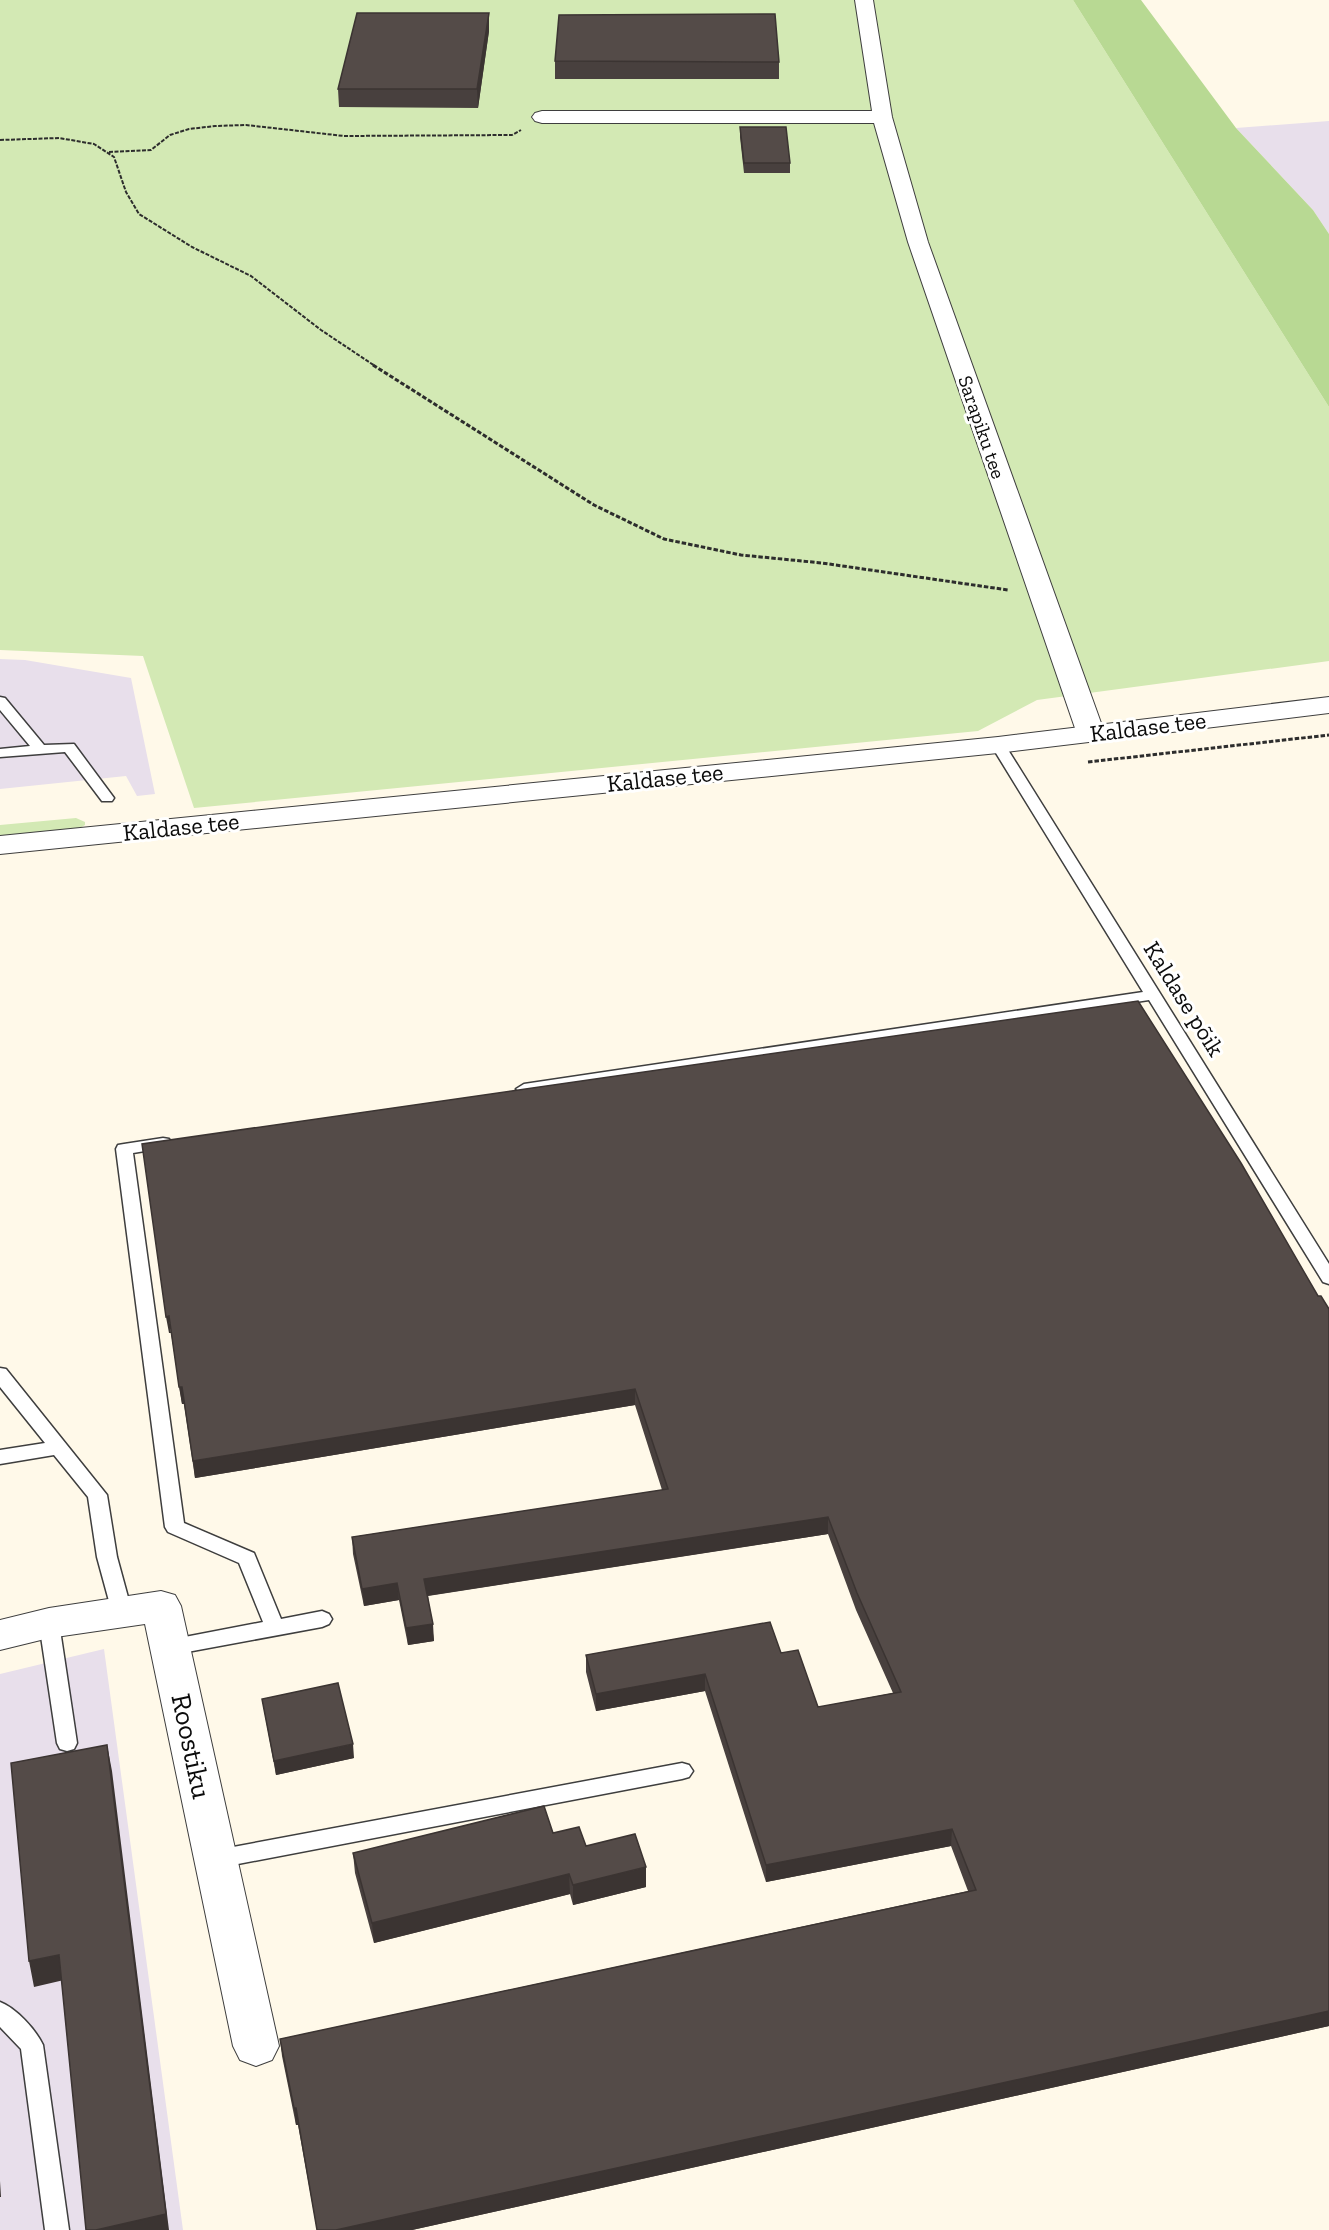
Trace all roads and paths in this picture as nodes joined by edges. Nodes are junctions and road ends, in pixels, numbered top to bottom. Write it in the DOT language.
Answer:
graph roads {
  1 [pos="864,0"];
  2 [pos="542,117"];
  3 [pos="882,117"];
  4 [pos="0,140"];
  5 [pos="108,152"];
  6 [pos="1041,595"];
  7 [pos="0,701"];
  8 [pos="1329,705"];
  9 [pos="1091,734"];
  10 [pos="998,745"];
  11 [pos="41,750"];
  12 [pos="0,753"];
  13 [pos="107,798"];
  14 [pos="0,845"];
  15 [pos="1154,995"];
  16 [pos="503,1093"];
  17 [pos="183,1140"];
  18 [pos="1329,1278"];
  19 [pos="0,1374"];
  20 [pos="59,1447"];
  21 [pos="0,1456"];
  22 [pos="122,1612"];
  23 [pos="322,1620"];
  24 [pos="50,1623"];
  25 [pos="275,1628"];
  26 [pos="0,1635"];
  27 [pos="171,1647"];
  28 [pos="67,1743"];
  29 [pos="682,1771"];
  30 [pos="216,1859"];
  31 [pos="0,2012"];
  32 [pos="256,2046"];
  33 [pos="57,2230"];
  1 -- 3 [label="street, Sarapiku tee"];
  2 -- 3 [label="street"];
  2 -- 5 [label="path"];
  3 -- 6 [label="street, Sarapiku tee"];
  4 -- 5 [label="path"];
  5 -- 6 [label="path"];
  6 -- 9 [label="street, Sarapiku tee"];
  7 -- 11 [label="lane"];
  8 -- 9 [label="street, Kaldase tee"];
  9 -- 10 [label="street, Kaldase tee"];
  10 -- 14 [label="street, Kaldase tee"];
  10 -- 15 [label="lane, Kaldase põik"];
  11 -- 12 [label="lane"];
  11 -- 13 [label="lane"];
  15 -- 16 [label="lane"];
  15 -- 18 [label="lane, Kaldase põik"];
  17 -- 25 [label="lane"];
  19 -- 20 [label="lane"];
  20 -- 21 [label="lane"];
  20 -- 22 [label="lane"];
  22 -- 24 [label="street, Roostiku"];
  22 -- 27 [label="street, Roostiku"];
  23 -- 25 [label="lane"];
  24 -- 26 [label="street, Roostiku"];
  24 -- 28 [label="lane"];
  25 -- 27 [label="lane"];
  27 -- 30 [label="street, Roostiku"];
  29 -- 30 [label="lane"];
  30 -- 32 [label="street, Roostiku"];
  31 -- 33 [label="lane"];
}
